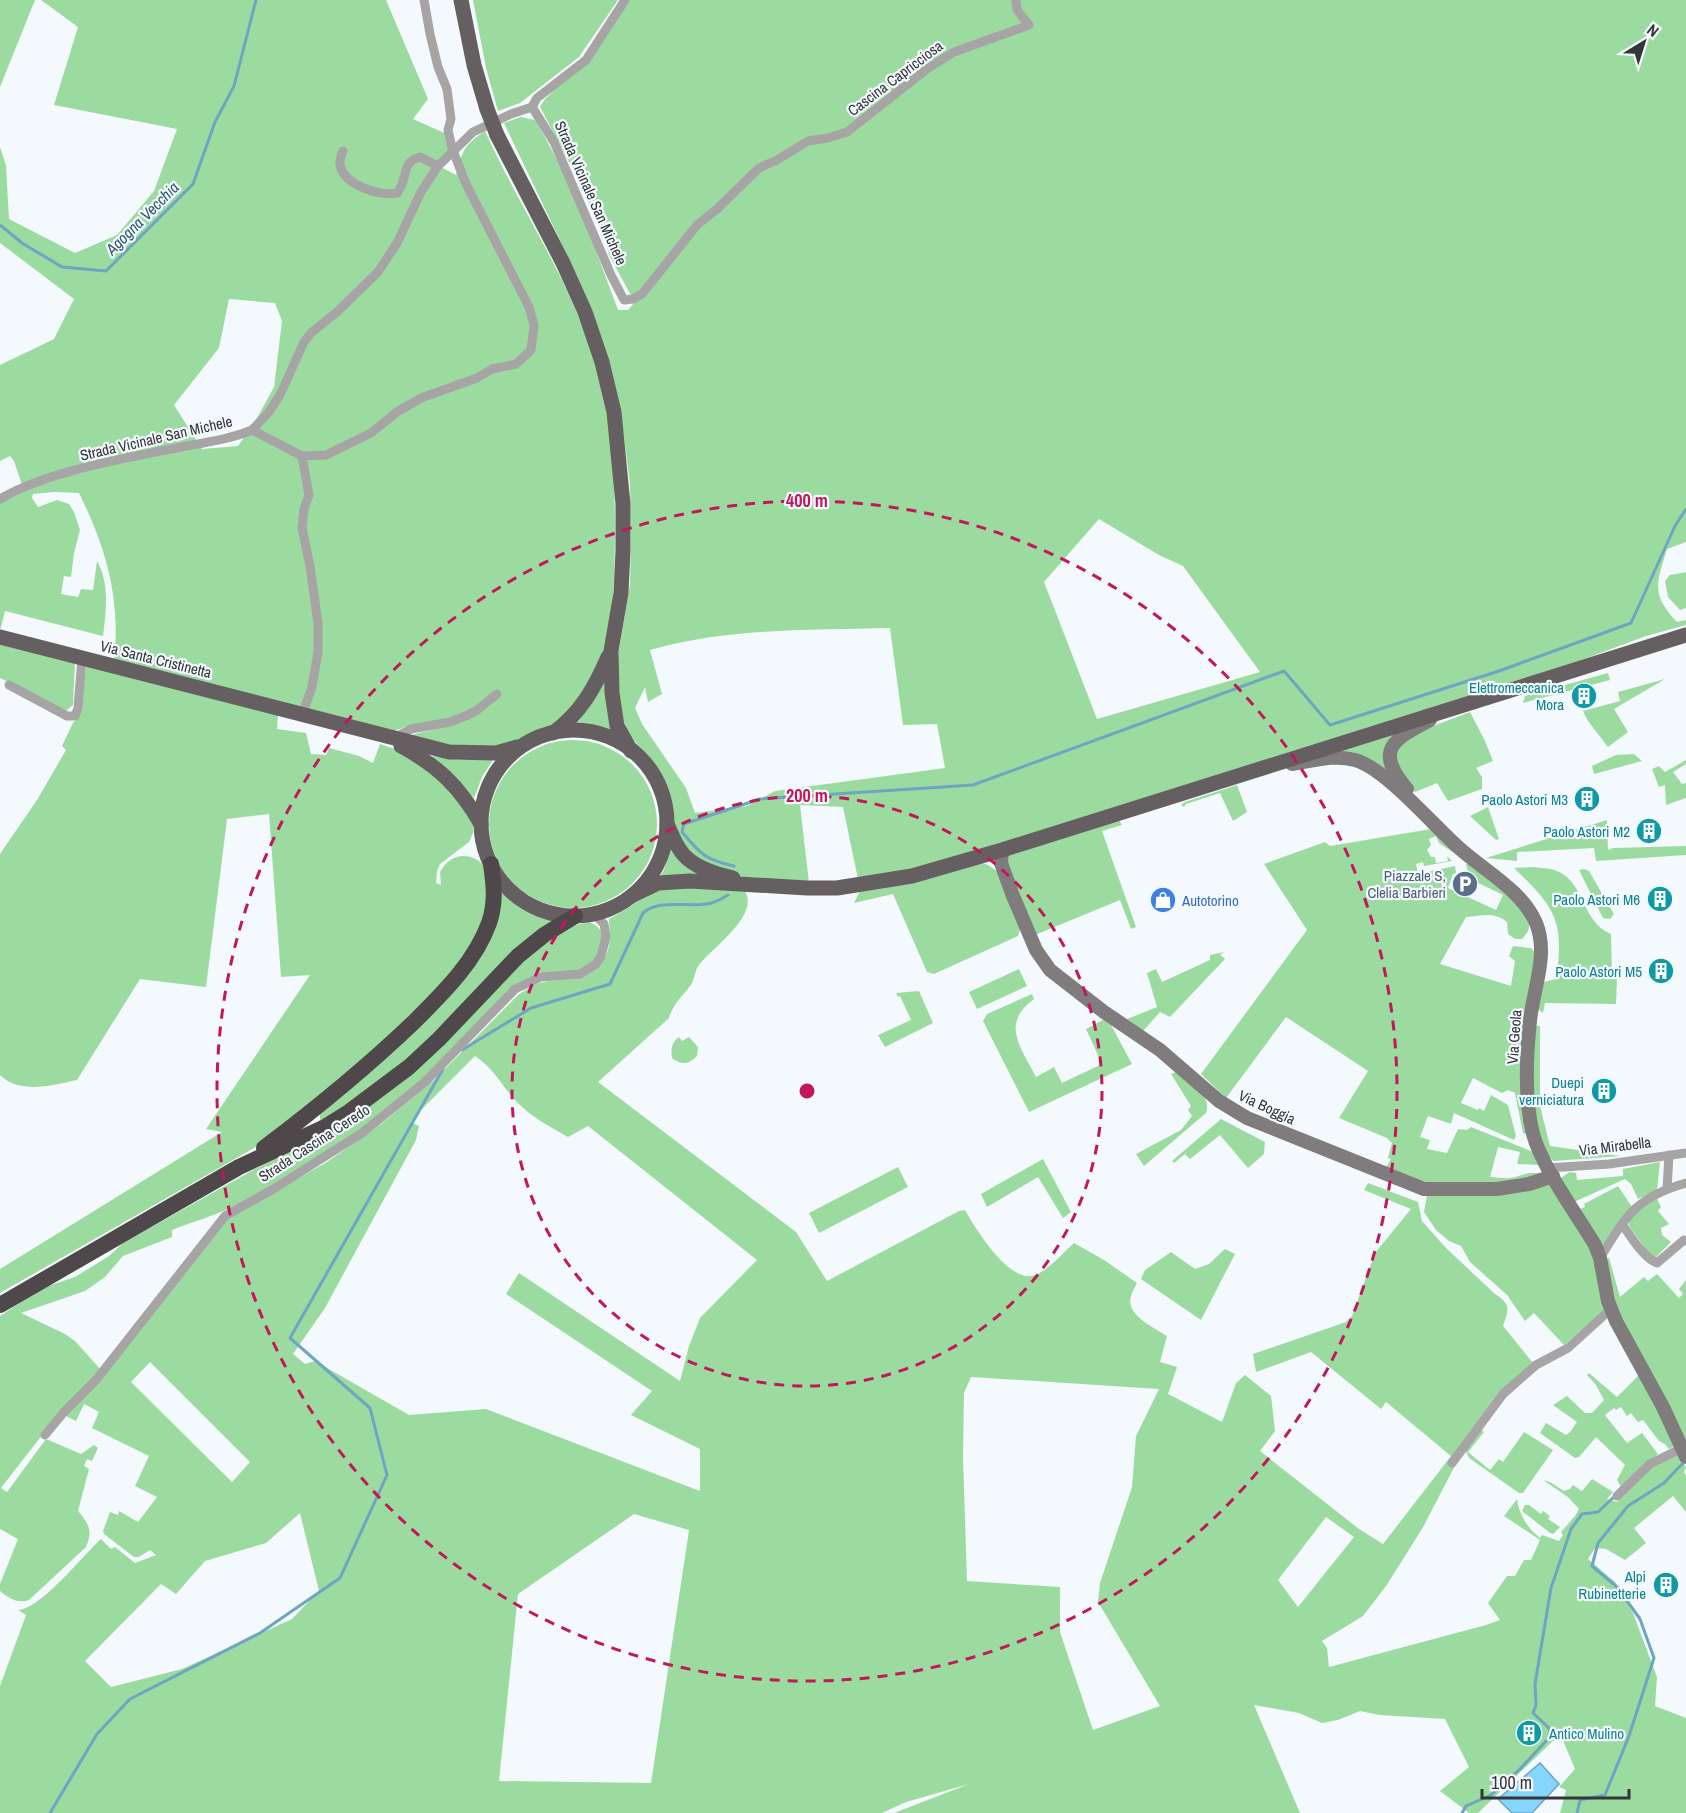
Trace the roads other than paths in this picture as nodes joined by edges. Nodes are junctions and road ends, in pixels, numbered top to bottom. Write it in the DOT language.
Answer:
graph roads {
  1 [pos="424,0"];
  2 [pos="461,0"];
  3 [pos="625,0"];
  4 [pos="1016,0"];
  5 [pos="532,107"];
  6 [pos="343,151"];
  7 [pos="453,151"];
  8 [pos="438,166"];
  9 [pos="624,300"];
  10 [pos="252,430"];
  11 [pos="302,456"];
  12 [pos="0,499"];
  13 [pos="1686,635"];
  14 [pos="4,638"];
  15 [pos="611,651"];
  16 [pos="82,658"];
  17 [pos="9,685"];
  18 [pos="497,694"];
  19 [pos="1449,711"];
  20 [pos="302,715"];
  21 [pos="553,733"];
  22 [pos="387,737"];
  23 [pos="523,746"];
  24 [pos="631,751"];
  25 [pos="1255,771"];
  26 [pos="666,823"];
  27 [pos="481,824"];
  28 [pos="1438,827"];
  29 [pos="1002,850"];
  30 [pos="982,856"];
  31 [pos="490,864"];
  32 [pos="771,887"];
  33 [pos="633,895"];
  34 [pos="1013,896"];
  35 [pos="594,914"];
  36 [pos="574,916"];
  37 [pos="1686,1154"];
  38 [pos="1669,1155"];
  39 [pos="239,1167"];
  40 [pos="1551,1172"];
  41 [pos="1686,1183"];
  42 [pos="1667,1189"];
  43 [pos="1622,1224"];
  44 [pos="1686,1240"];
  45 [pos="1600,1258"];
  46 [pos="0,1305"];
  47 [pos="1611,1309"];
  48 [pos="45,1435"];
  49 [pos="1684,1452"];
  50 [pos="1452,1463"];
  51 [pos="1617,1496"];
  1 -- 7 [label="street"];
  2 -- 15 [label="main road, bridge"];
  3 -- 5 [label="street"];
  4 -- 9 [label="street, Cascina Capricciosa"];
  5 -- 7 [label="street, Strada Vicinale San Michele"];
  5 -- 9 [label="street, Strada Vicinale San Michele"];
  6 -- 8 [label="street"];
  7 -- 8 [label="street, Strada Vicinale San Michele"];
  7 -- 11 [label="street"];
  8 -- 10 [label="street, Strada Vicinale San Michele"];
  10 -- 11 [label="street, Strada Vicinale San Michele"];
  10 -- 12 [label="street, Strada Vicinale San Michele"];
  11 -- 20 [label="street"];
  13 -- 19 [label="main road"];
  14 -- 16 [label="main road, Via Santa Cristinetta"];
  15 -- 21 [label="main road"];
  15 -- 24 [label="main road"];
  16 -- 17 [label="street"];
  16 -- 20 [label="main road, Via Santa Cristinetta"];
  18 -- 22 [label="street"];
  19 -- 25 [label="main road"];
  19 -- 28 [label="street, Via Geola"];
  20 -- 22 [label="main road, Via Santa Cristinetta"];
  21 -- 23 [label="main road"];
  21 -- 24 [label="main road"];
  22 -- 23 [label="main road, Via Santa Cristinetta"];
  22 -- 27 [label="main road, Via Santa Cristinetta"];
  23 -- 27 [label="main road"];
  24 -- 26 [label="main road"];
  25 -- 28 [label="street, Via Geola"];
  25 -- 29 [label="main road"];
  26 -- 32 [label="main road"];
  26 -- 33 [label="main road"];
  27 -- 31 [label="main road"];
  28 -- 40 [label="street, Via Geola"];
  29 -- 30 [label="main road"];
  29 -- 34 [label="street, Via Boggia"];
  30 -- 32 [label="main road"];
  30 -- 34 [label="street, Via Boggia"];
  31 -- 36 [label="main road"];
  31 -- 39 [label="highway"];
  32 -- 33 [label="main road"];
  33 -- 35 [label="main road"];
  34 -- 40 [label="street, Via Boggia"];
  35 -- 36 [label="main road"];
  35 -- 48 [label="street, Strada Cascina Ceredo"];
  36 -- 39 [label="highway"];
  37 -- 38 [label="street, Via Mirabella"];
  38 -- 40 [label="street, Via Mirabella"];
  38 -- 42 [label="street"];
  39 -- 46 [label="highway"];
  40 -- 45 [label="street, Via Geola"];
  41 -- 42 [label="street"];
  42 -- 43 [label="street"];
  43 -- 44 [label="street"];
  43 -- 45 [label="street"];
  45 -- 47 [label="street, Via Geola"];
  47 -- 49 [label="street, Via Geola"];
  47 -- 50 [label="street"];
  49 -- 51 [label="street"];
}
